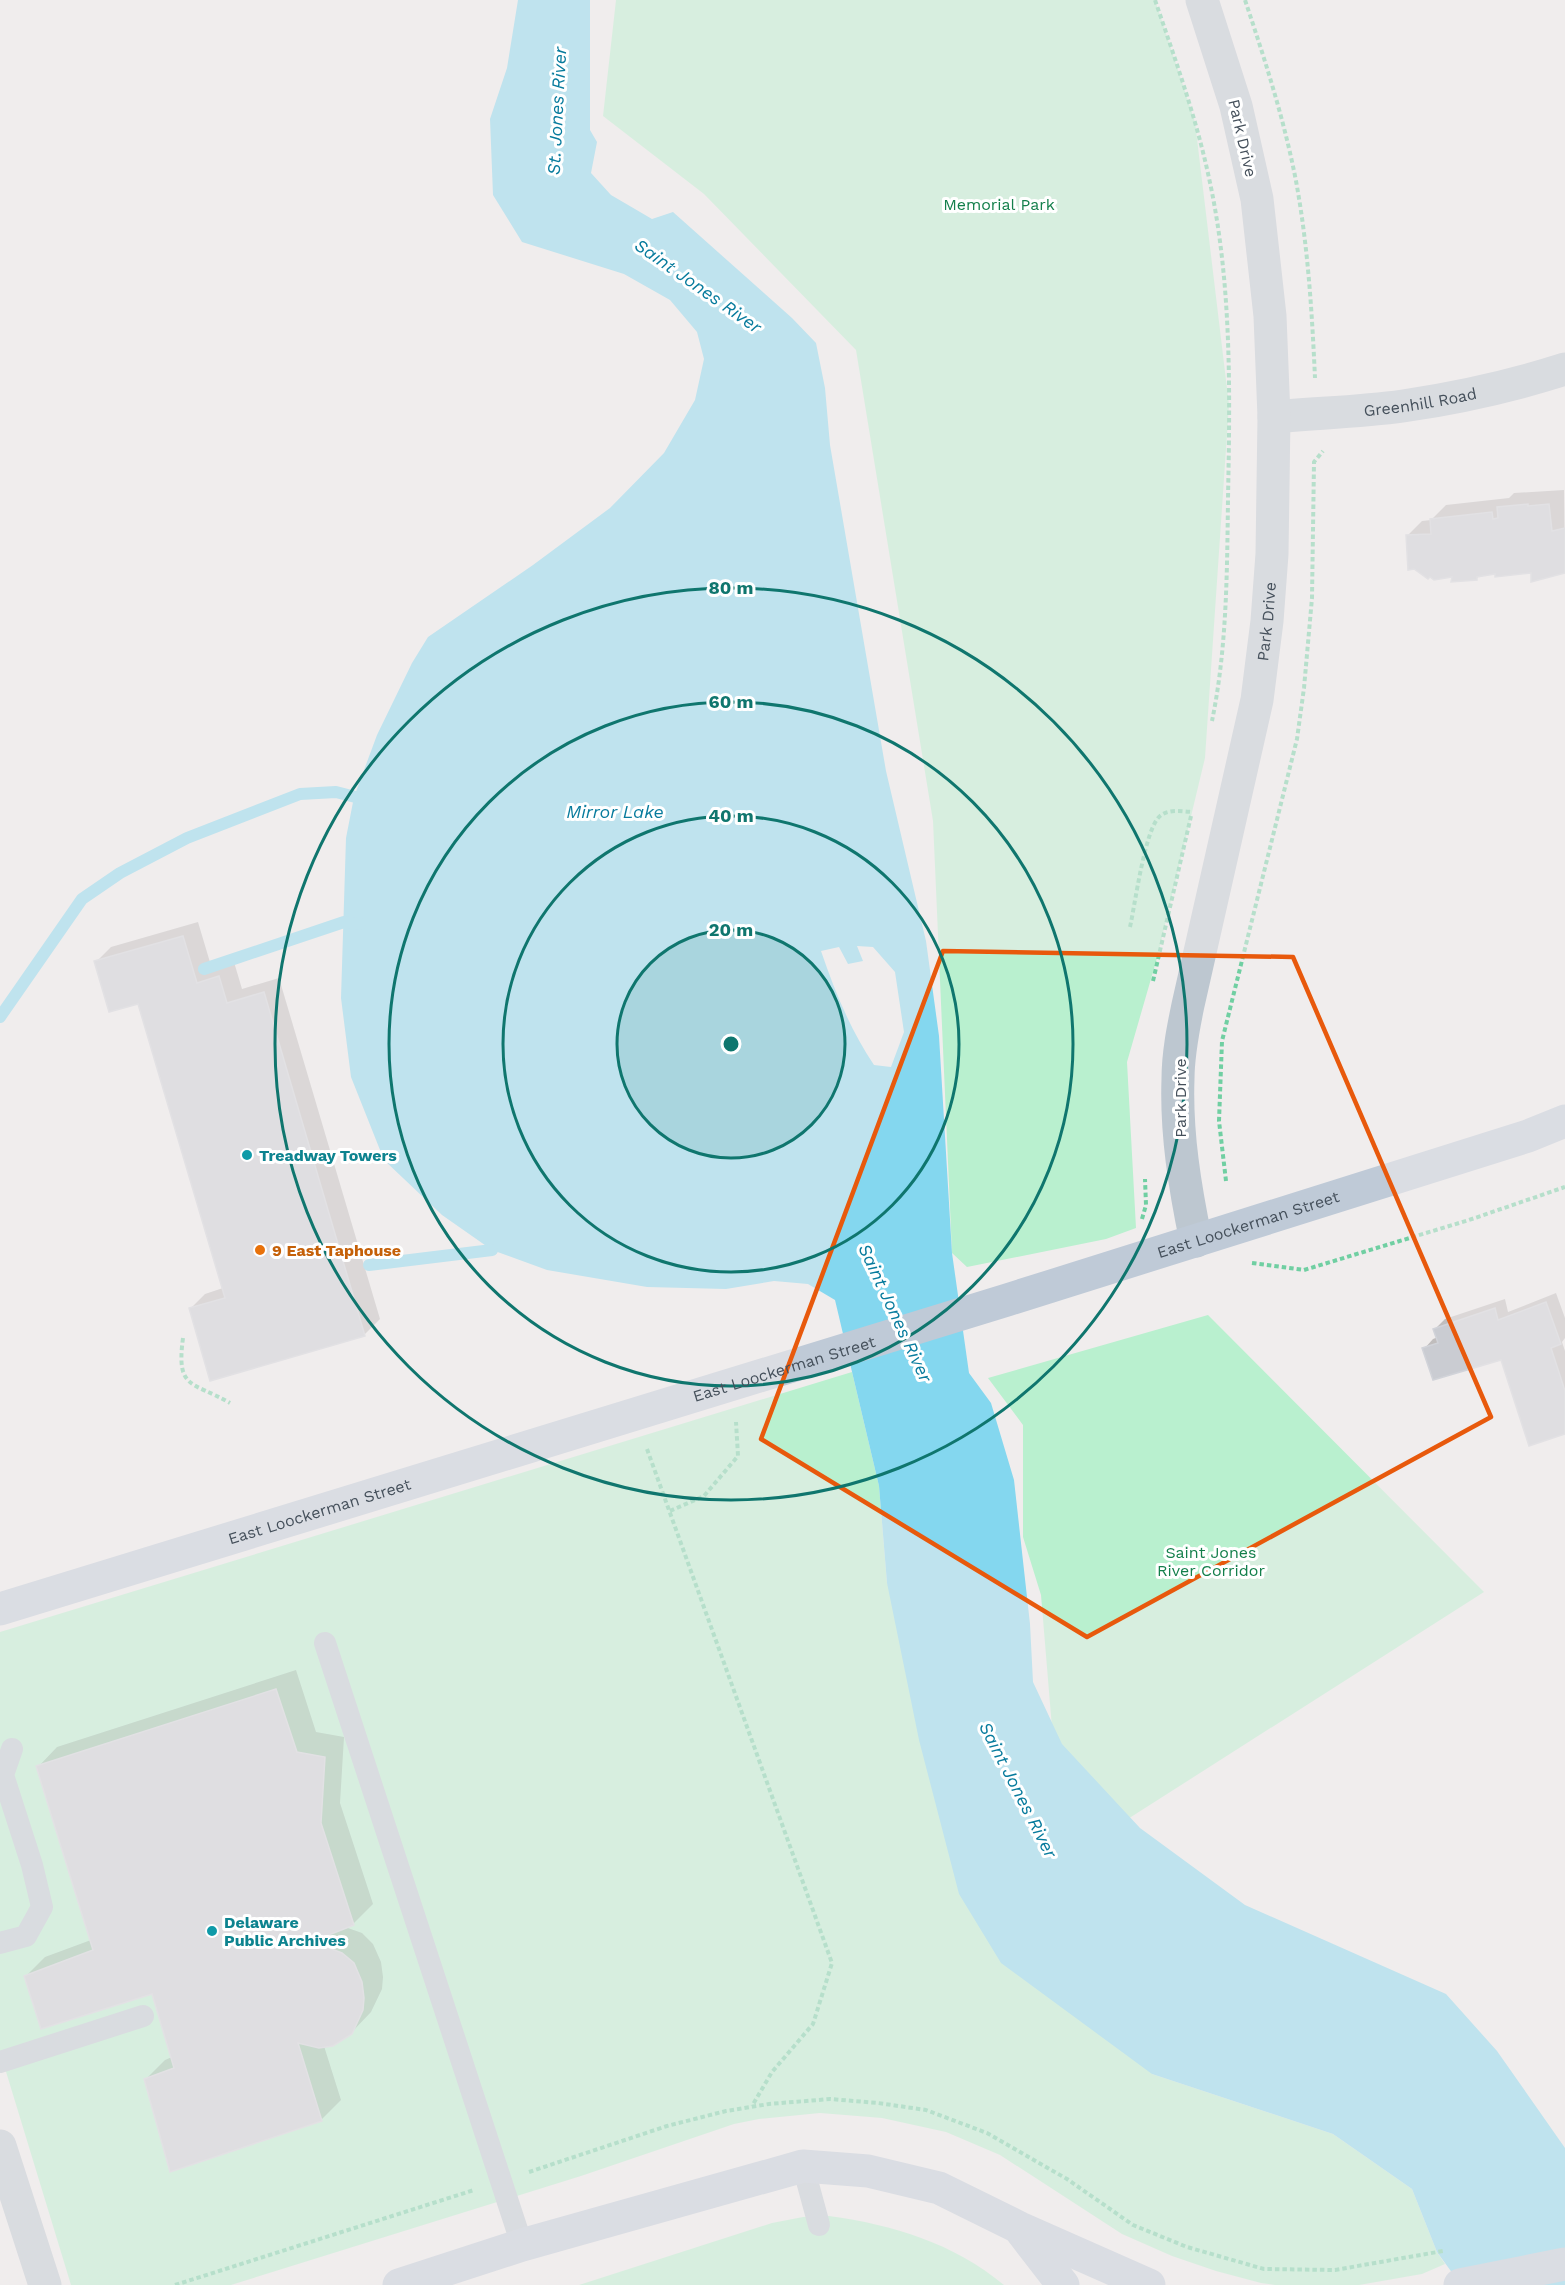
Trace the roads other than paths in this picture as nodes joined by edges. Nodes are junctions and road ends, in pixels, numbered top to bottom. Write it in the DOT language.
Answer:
graph roads {
  1 [pos="1202,0"];
  2 [pos="1565,369"];
  3 [pos="1274,417"];
  4 [pos="1565,1121"];
  5 [pos="1196,1241"];
  6 [pos="0,1609"];
  7 [pos="325,1643"];
  8 [pos="12,1749"];
  9 [pos="0,1943"];
  10 [pos="143,2016"];
  11 [pos="0,2062"];
  12 [pos="0,2146"];
  13 [pos="802,2166"];
  14 [pos="819,2225"];
  15 [pos="1020,2228"];
  16 [pos="522,2245"];
  17 [pos="1565,2264"];
  18 [pos="45,2285"];
  19 [pos="399,2285"];
  20 [pos="1063,2285"];
  21 [pos="1149,2285"];
  22 [pos="1460,2285"];
  1 -- 3 [label="street, Park Drive"];
  2 -- 3 [label="street, Greenhill Road"];
  3 -- 5 [label="street, Park Drive"];
  4 -- 5 [label="street, East Loockerman Street"];
  5 -- 6 [label="street, East Loockerman Street"];
  7 -- 16 [label="lane"];
  8 -- 9 [label="lane"];
  10 -- 11 [label="lane"];
  12 -- 18 [label="street"];
  13 -- 14 [label="lane"];
  13 -- 15 [label="street"];
  13 -- 16 [label="street"];
  15 -- 20 [label="street"];
  15 -- 21 [label="street"];
  16 -- 19 [label="street"];
  17 -- 22 [label="street"];
}
